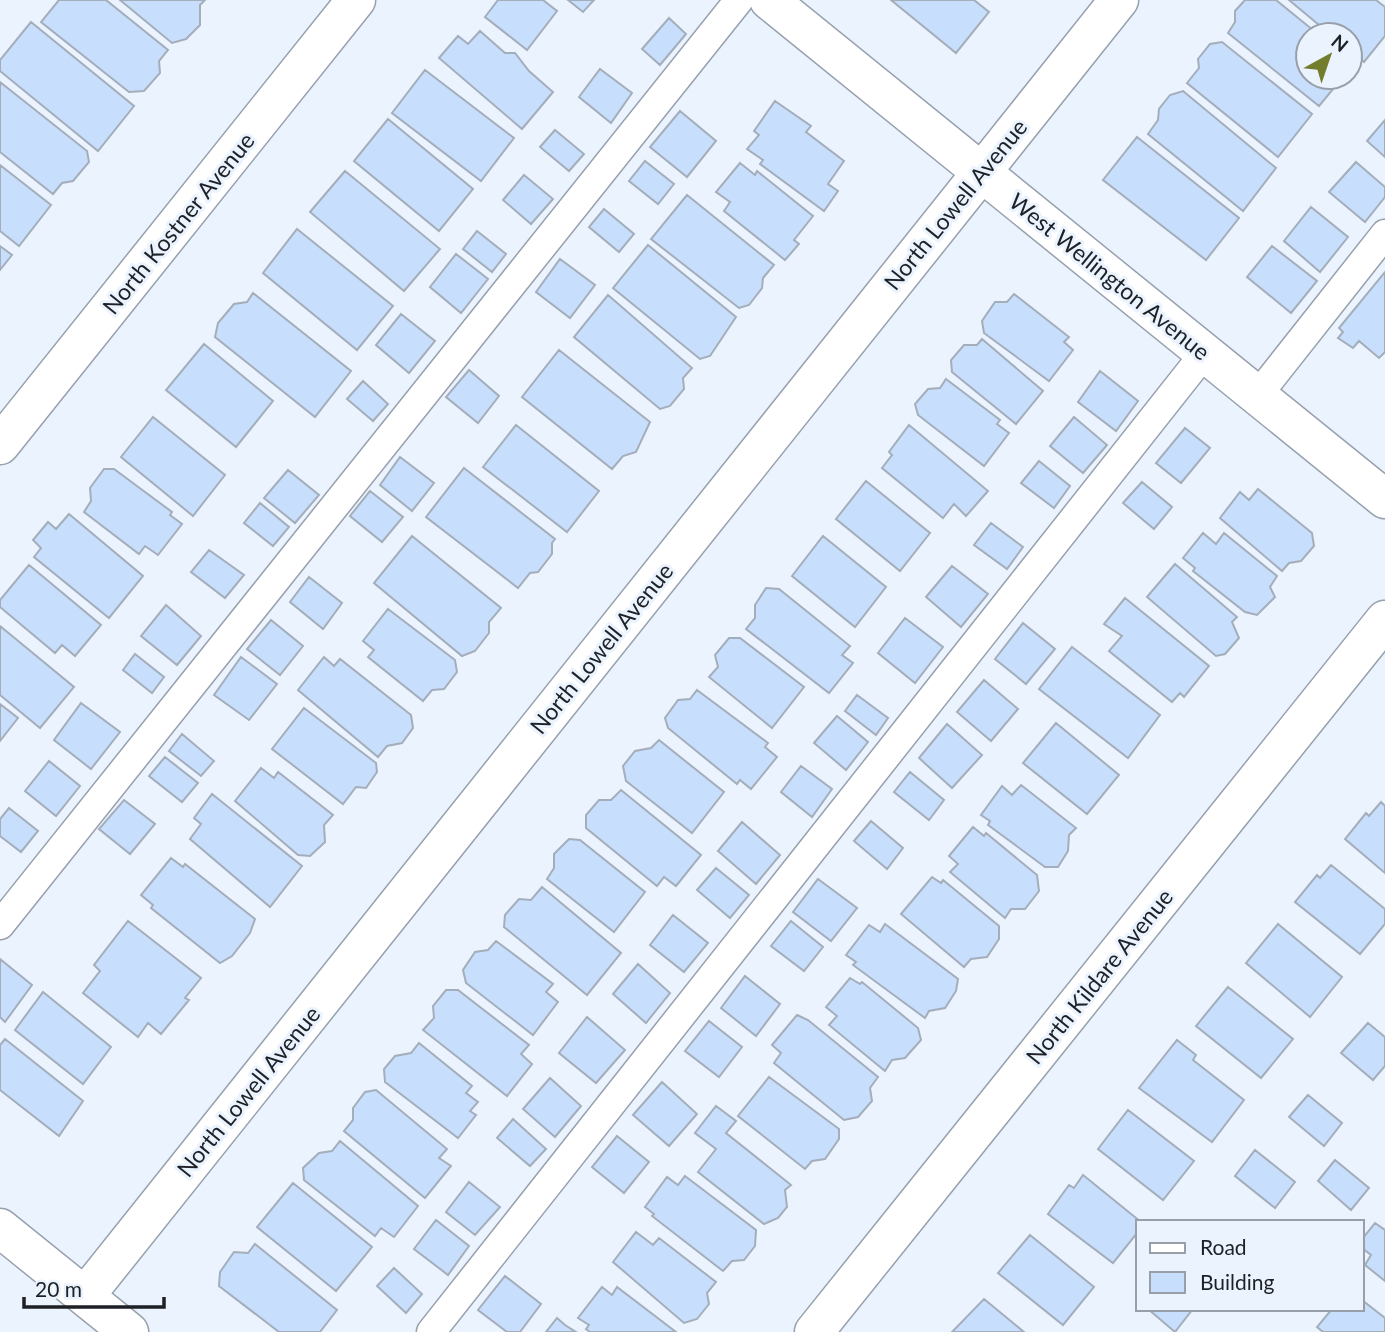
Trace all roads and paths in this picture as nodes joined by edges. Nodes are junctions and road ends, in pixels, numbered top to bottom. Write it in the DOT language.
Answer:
graph roads {
  1 [pos="356,0"];
  2 [pos="739,0"];
  3 [pos="769,0"];
  4 [pos="1119,0"];
  5 [pos="981,172"];
  6 [pos="1385,234"];
  7 [pos="1205,354"];
  8 [pos="1257,396"];
  9 [pos="0,445"];
  10 [pos="1385,499"];
  11 [pos="1385,620"];
  12 [pos="0,925"];
  13 [pos="0,1227"];
  14 [pos="85,1296"];
  15 [pos="129,1332"];
  16 [pos="431,1332"];
  17 [pos="814,1332"];
  1 -- 9 [label="street, North Kostner Avenue"];
  2 -- 12 [label="lane"];
  3 -- 5 [label="street, West Wellington Avenue"];
  4 -- 5 [label="street, North Lowell Avenue"];
  5 -- 7 [label="street, West Wellington Avenue"];
  5 -- 14 [label="street, North Lowell Avenue"];
  6 -- 8 [label="lane"];
  7 -- 8 [label="street, West Wellington Avenue"];
  7 -- 16 [label="lane"];
  8 -- 10 [label="street, West Wellington Avenue"];
  11 -- 17 [label="street, North Kildare Avenue"];
  13 -- 14 [label="street"];
  14 -- 15 [label="street"];
}
